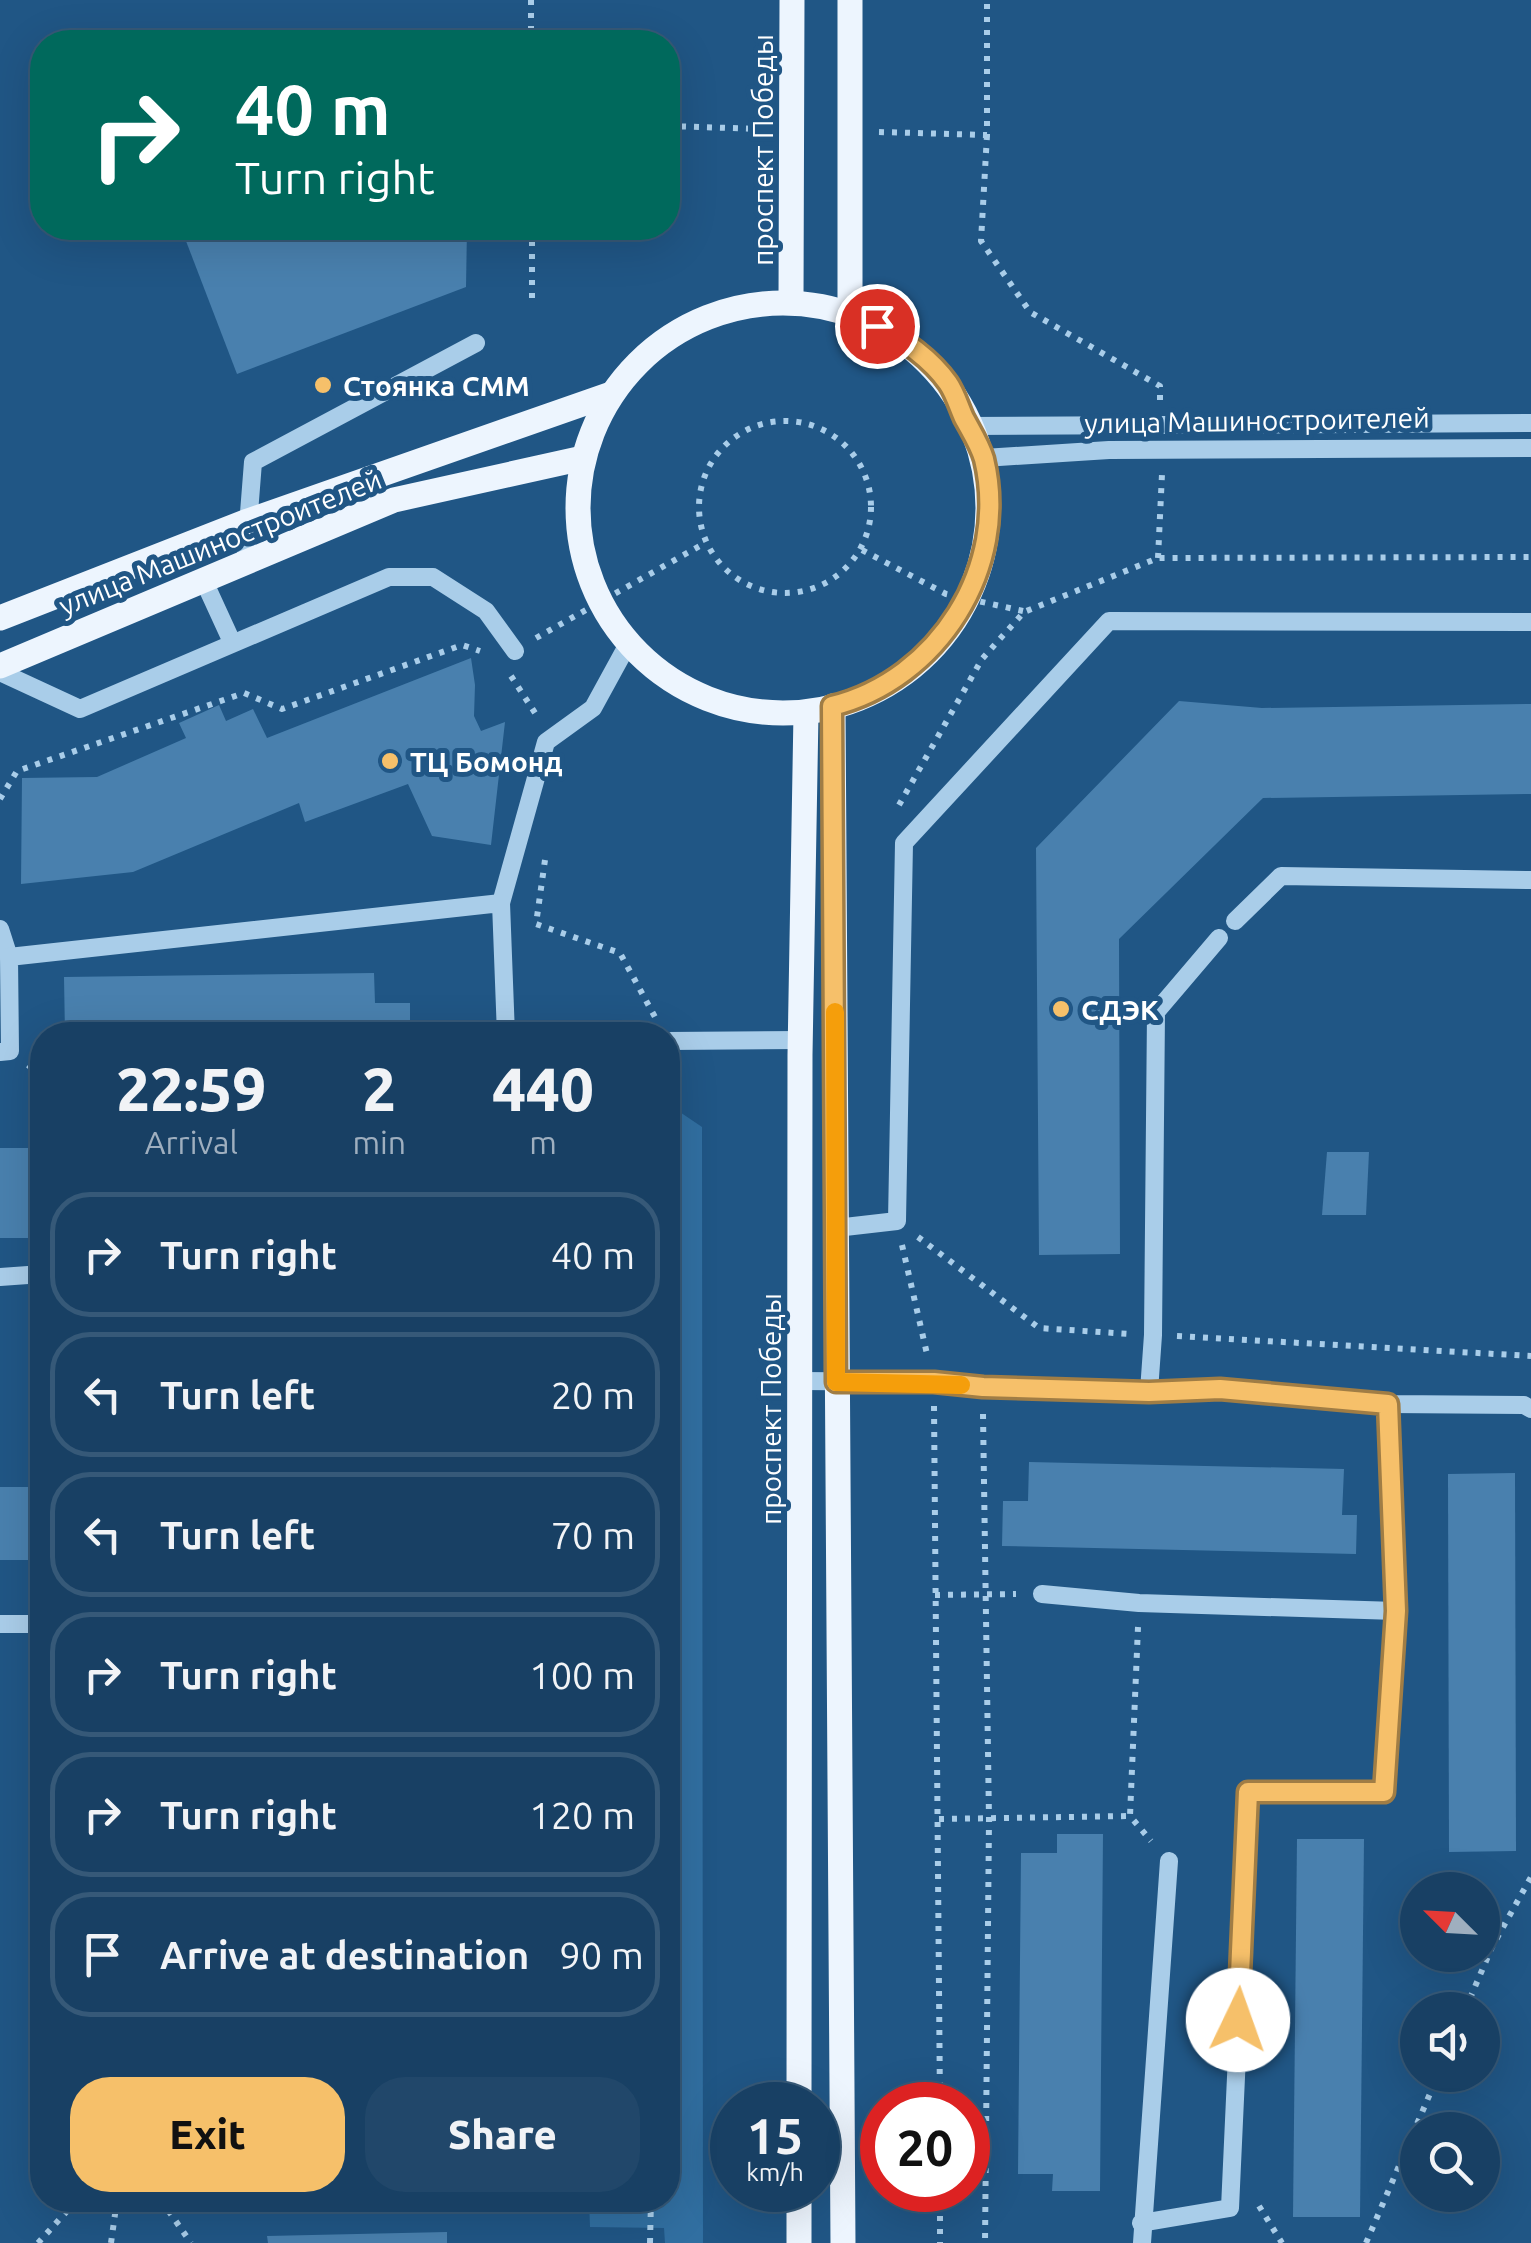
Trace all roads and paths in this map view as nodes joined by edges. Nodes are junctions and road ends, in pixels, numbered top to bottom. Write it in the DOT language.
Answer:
graph roads {
  1 [pos="531,0"];
  2 [pos="792,0"];
  3 [pos="850,0"];
  4 [pos="531,30"];
  5 [pos="987,135"];
  6 [pos="532,240"];
  7 [pos="791,301"];
  8 [pos="532,306"];
  9 [pos="850,312"];
  10 [pos="476,343"];
  11 [pos="611,394"];
  12 [pos="1531,423"];
  13 [pos="1162,425"];
  14 [pos="968,426"];
  15 [pos="1531,448"];
  16 [pos="1163,450"];
  17 [pos="583,458"];
  18 [pos="984,458"];
  19 [pos="248,521"];
  20 [pos="705,543"];
  21 [pos="862,550"];
  22 [pos="1158,558"];
  23 [pos="245,564"];
  24 [pos="204,581"];
  25 [pos="966,598"];
  26 [pos="601,601"];
  27 [pos="1024,612"];
  28 [pos="0,618"];
  29 [pos="1531,622"];
  30 [pos="232,642"];
  31 [pos="628,644"];
  32 [pos="508,655"];
  33 [pos="0,669"];
  34 [pos="832,706"];
  35 [pos="806,713"];
  36 [pos="551,738"];
  37 [pos="0,799"];
  38 [pos="547,849"];
  39 [pos="1531,880"];
  40 [pos="502,904"];
  41 [pos="1235,921"];
  42 [pos="0,930"];
  43 [pos="1219,938"];
  44 [pos="9,957"];
  45 [pos="656,1018"];
  46 [pos="506,1022"];
  47 [pos="801,1040"];
  48 [pos="680,1041"];
  49 [pos="0,1052"];
  50 [pos="897,1222"];
  51 [pos="836,1228"];
  52 [pos="30,1275"];
  53 [pos="0,1277"];
  54 [pos="1153,1335"];
  55 [pos="1531,1356"];
  56 [pos="800,1382"];
  57 [pos="836,1382"];
  58 [pos="934,1382"];
  59 [pos="983,1387"];
  60 [pos="1149,1392"];
  61 [pos="1388,1404"];
  62 [pos="1531,1409"];
  63 [pos="986,1594"];
  64 [pos="1042,1594"];
  65 [pos="934,1595"];
  66 [pos="1140,1603"];
  67 [pos="1396,1611"];
  68 [pos="0,1624"];
  69 [pos="30,1624"];
  70 [pos="1130,1816"];
  71 [pos="990,1818"];
  72 [pos="939,1819"];
  73 [pos="1168,1861"];
  74 [pos="1531,1876"];
  75 [pos="1473,1992"];
  76 [pos="799,2082"];
  77 [pos="940,2082"];
  78 [pos="1431,2092"];
  79 [pos="65,2212"];
  80 [pos="115,2212"];
  81 [pos="170,2212"];
  82 [pos="651,2212"];
  83 [pos="799,2212"];
  84 [pos="940,2212"];
  85 [pos="1142,2223"];
  86 [pos="38,2243"];
  87 [pos="111,2243"];
  88 [pos="192,2243"];
  89 [pos="650,2243"];
  90 [pos="798,2243"];
  91 [pos="842,2243"];
  92 [pos="940,2243"];
  93 [pos="985,2243"];
  94 [pos="1142,2243"];
  95 [pos="1366,2243"];
  1 -- 4 [label="path"];
  2 -- 7 [label="main road, проспект Победы"];
  3 -- 9 [label="main road"];
  5 -- 13 [label="path"];
  6 -- 8 [label="path"];
  7 -- 9 [label="main road"];
  7 -- 11 [label="main road"];
  9 -- 14 [label="main road"];
  10 -- 19 [label="street"];
  11 -- 17 [label="main road"];
  11 -- 19 [label="main road"];
  12 -- 13 [label="street"];
  13 -- 14 [label="street"];
  14 -- 18 [label="main road"];
  15 -- 16 [label="street, улица Машиностроителей"];
  16 -- 18 [label="street, улица Машиностроителей"];
  16 -- 22 [label="path"];
  17 -- 23 [label="main road, улица Машиностроителей"];
  17 -- 26 [label="main road"];
  18 -- 25 [label="main road"];
  19 -- 23 [label="street"];
  19 -- 28 [label="main road"];
  20 -- 21 [label="path"];
  20 -- 21 [label="path"];
  20 -- 26 [label="path"];
  21 -- 25 [label="path"];
  23 -- 24 [label="main road, улица Машиностроителей"];
  24 -- 30 [label="street"];
  24 -- 33 [label="main road, улица Машиностроителей"];
  25 -- 27 [label="path"];
  25 -- 34 [label="main road"];
  26 -- 31 [label="main road"];
  26 -- 32 [label="path"];
  29 -- 50 [label="street"];
  30 -- 32 [label="street"];
  30 -- 33 [label="street"];
  31 -- 35 [label="main road"];
  31 -- 36 [label="street"];
  32 -- 36 [label="path"];
  32 -- 37 [label="path"];
  34 -- 35 [label="main road"];
  34 -- 51 [label="main road"];
  35 -- 47 [label="main road, проспект Победы"];
  36 -- 40 [label="street"];
  38 -- 45 [label="path"];
  39 -- 41 [label="street"];
  40 -- 44 [label="street"];
  40 -- 46 [label="street"];
  42 -- 44 [label="street"];
  43 -- 54 [label="street"];
  44 -- 49 [label="street"];
  47 -- 48 [label="street"];
  47 -- 56 [label="main road, проспект Победы"];
  50 -- 51 [label="street"];
  50 -- 54 [label="path"];
  50 -- 58 [label="path"];
  51 -- 57 [label="main road"];
  52 -- 53 [label="street"];
  54 -- 55 [label="path"];
  54 -- 60 [label="street"];
  56 -- 57 [label="street"];
  56 -- 76 [label="main road, проспект Победы"];
  57 -- 58 [label="street"];
  57 -- 91 [label="main road"];
  58 -- 59 [label="street"];
  58 -- 65 [label="path"];
  59 -- 60 [label="street"];
  59 -- 63 [label="path"];
  60 -- 61 [label="street"];
  61 -- 62 [label="street"];
  61 -- 67 [label="street"];
  63 -- 64 [label="path"];
  63 -- 65 [label="path"];
  63 -- 71 [label="path"];
  64 -- 66 [label="street"];
  65 -- 72 [label="path"];
  66 -- 67 [label="street"];
  66 -- 70 [label="path"];
  67 -- 85 [label="street"];
  68 -- 69 [label="street"];
  70 -- 71 [label="path"];
  70 -- 73 [label="path"];
  71 -- 72 [label="path"];
  71 -- 93 [label="path"];
  72 -- 77 [label="path"];
  73 -- 85 [label="street"];
  74 -- 75 [label="path"];
  78 -- 95 [label="path"];
  79 -- 86 [label="path"];
  80 -- 87 [label="path"];
  81 -- 88 [label="path"];
  82 -- 89 [label="path"];
  83 -- 90 [label="main road"];
  84 -- 92 [label="path"];
  85 -- 94 [label="street"];
}
